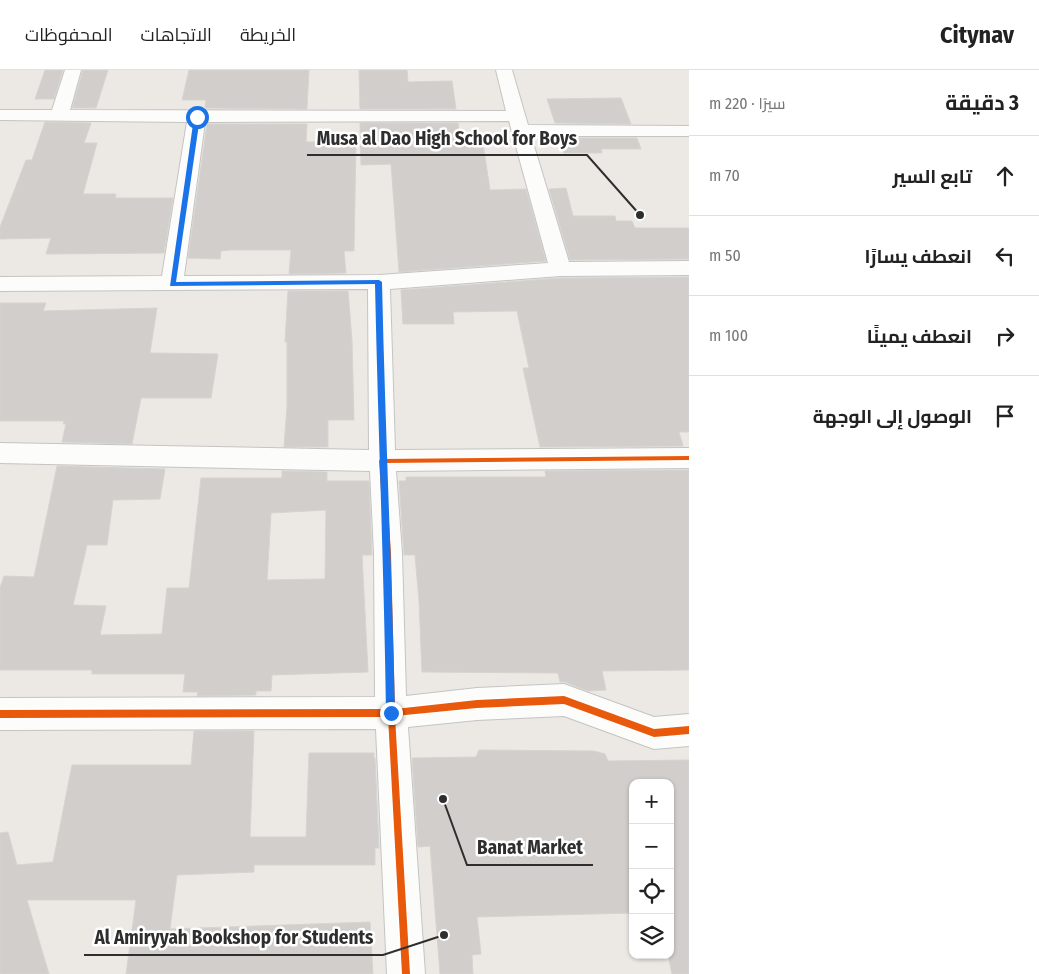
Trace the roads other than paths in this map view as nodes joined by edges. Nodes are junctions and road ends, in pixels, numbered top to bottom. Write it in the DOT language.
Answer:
graph roads {
  1 [pos="73,70"];
  2 [pos="504,70"];
  3 [pos="0,115"];
  4 [pos="59,116"];
  5 [pos="197,117"];
  6 [pos="518,123"];
  7 [pos="689,131"];
  8 [pos="689,268"];
  9 [pos="560,269"];
  10 [pos="379,282"];
  11 [pos="0,284"];
  12 [pos="172,284"];
  13 [pos="0,453"];
  14 [pos="689,458"];
  15 [pos="382,461"];
  16 [pos="391,713"];
  17 [pos="0,714"];
  18 [pos="689,730"];
  19 [pos="406,974"];
  1 -- 4 [label="street"];
  2 -- 6 [label="street"];
  3 -- 4 [label="street"];
  4 -- 5 [label="street"];
  5 -- 6 [label="street"];
  5 -- 12 [label="street"];
  6 -- 7 [label="street"];
  6 -- 9 [label="street"];
  8 -- 9 [label="street"];
  9 -- 10 [label="street"];
  10 -- 12 [label="street"];
  10 -- 15 [label="street"];
  11 -- 12 [label="street"];
  13 -- 15 [label="street"];
  14 -- 15 [label="street"];
  15 -- 16 [label="street"];
  16 -- 17 [label="street"];
  16 -- 18 [label="street"];
  16 -- 19 [label="street"];
}
